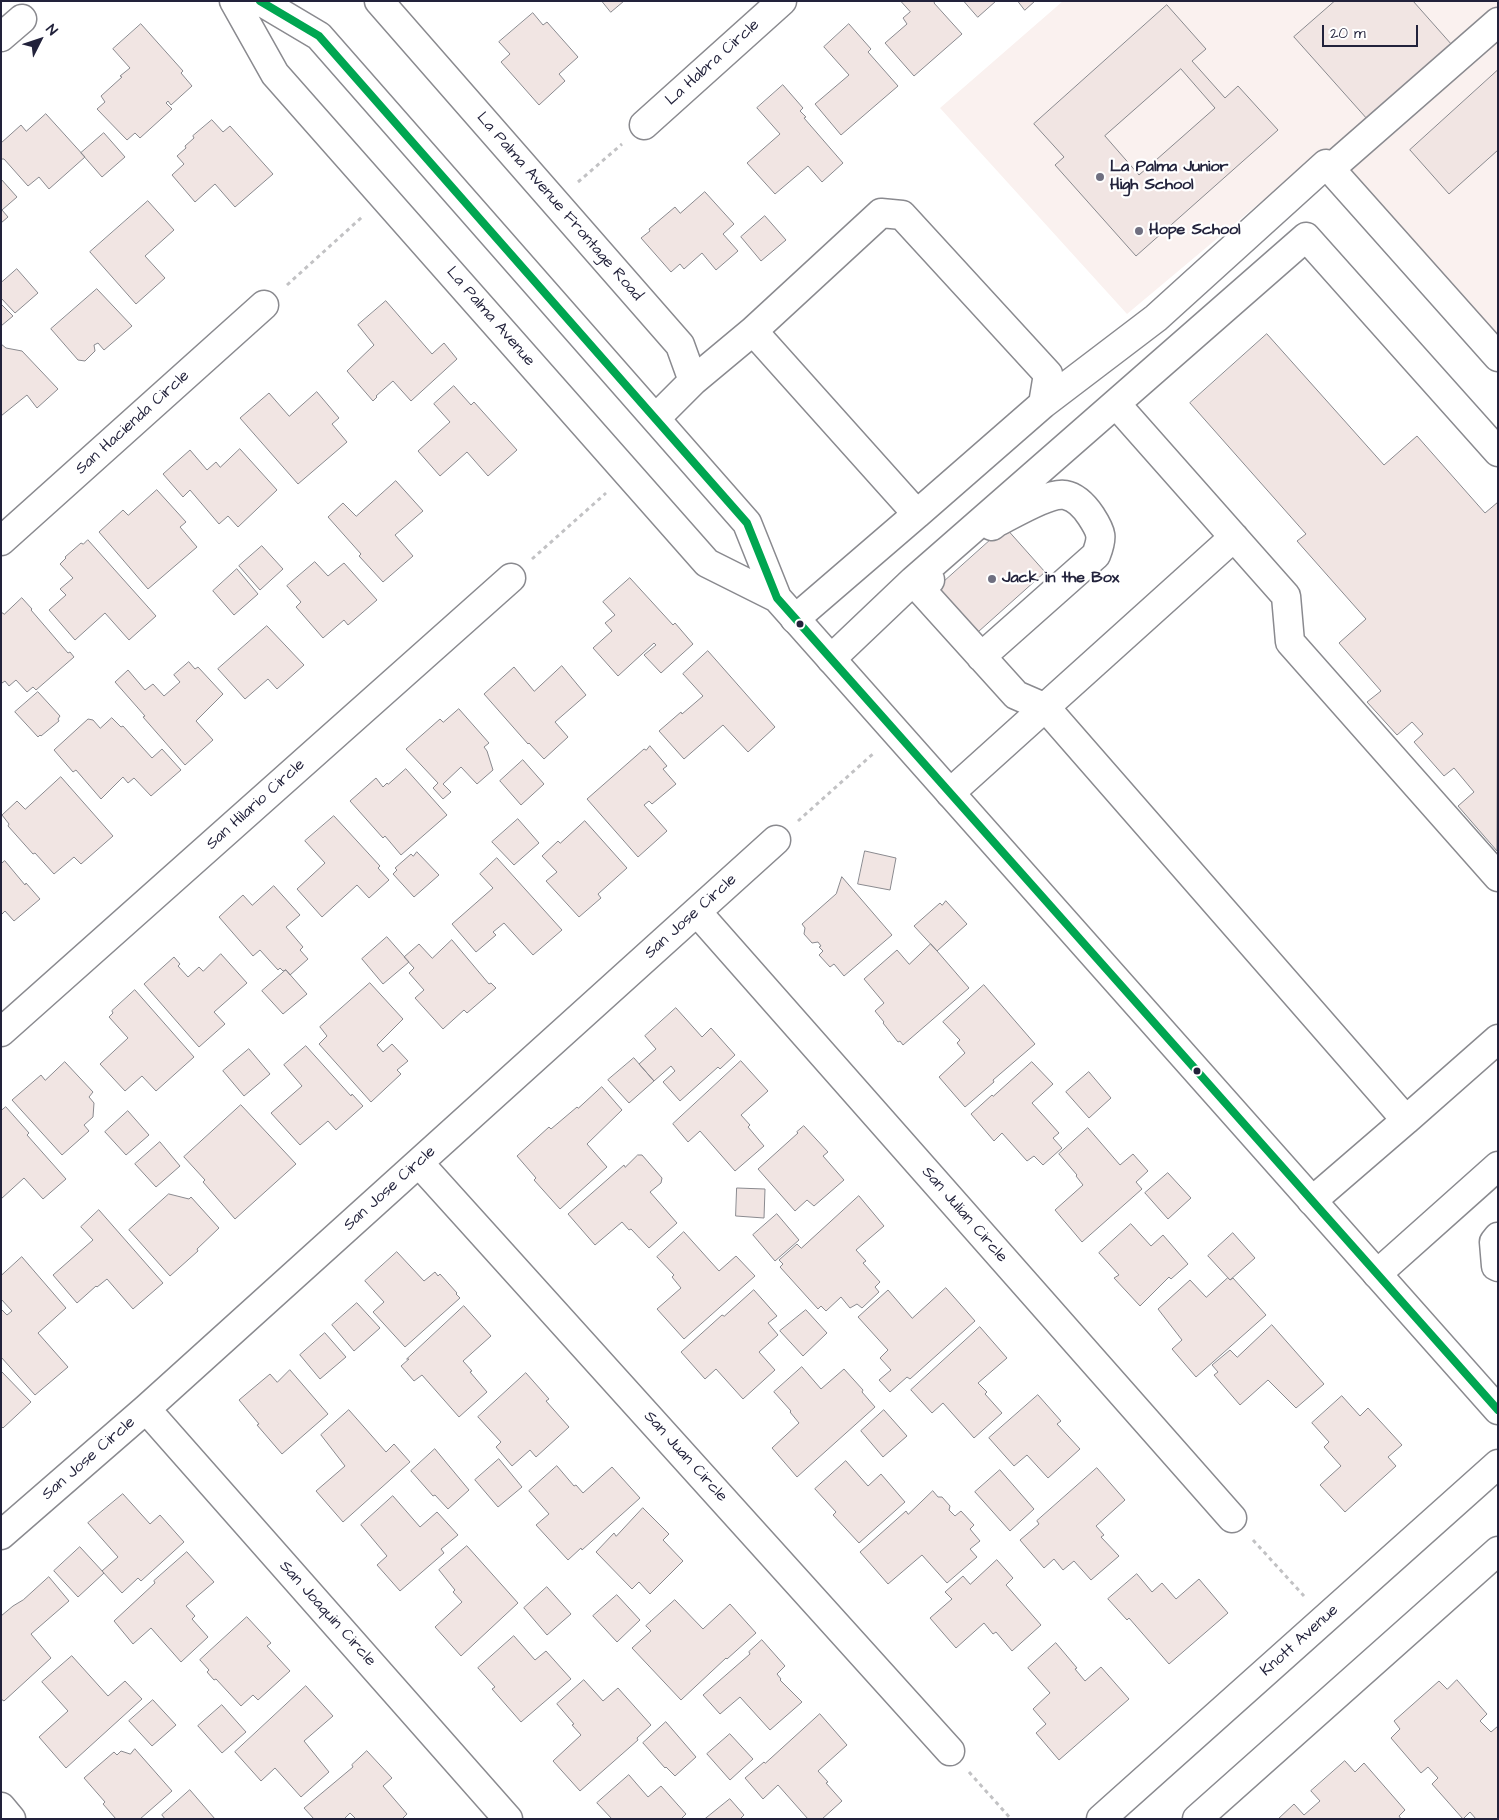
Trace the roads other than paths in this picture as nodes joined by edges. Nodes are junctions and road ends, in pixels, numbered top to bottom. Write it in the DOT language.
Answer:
graph roads {
  1 [pos="234,1"];
  2 [pos="260,1"];
  3 [pos="379,1"];
  4 [pos="782,1"];
  5 [pos="22,19"];
  6 [pos="1498,22"];
  7 [pos="1,37"];
  8 [pos="644,125"];
  9 [pos="1330,169"];
  10 [pos="264,306"];
  11 [pos="754,332"];
  12 [pos="1498,357"];
  13 [pos="693,381"];
  14 [pos="1043,404"];
  15 [pos="1116,404"];
  16 [pos="656,418"];
  17 [pos="1498,452"];
  18 [pos="917,514"];
  19 [pos="1234,537"];
  20 [pos="1,541"];
  21 [pos="512,578"];
  22 [pos="913,581"];
  23 [pos="777,598"];
  24 [pos="795,619"];
  25 [pos="981,657"];
  26 [pos="831,659"];
  27 [pos="1046,708"];
  28 [pos="950,793"];
  29 [pos="776,840"];
  30 [pos="1498,877"];
  31 [pos="697,912"];
  32 [pos="1,1032"];
  33 [pos="1498,1039"];
  34 [pos="1406,1120"];
  35 [pos="419,1163"];
  36 [pos="1498,1166"];
  37 [pos="1312,1200"];
  38 [pos="1498,1237"];
  39 [pos="1498,1267"];
  40 [pos="1377,1274"];
  41 [pos="146,1410"];
  42 [pos="1498,1410"];
  43 [pos="1498,1464"];
  44 [pos="1232,1518"];
  45 [pos="1,1535"];
  46 [pos="1498,1551"];
  47 [pos="950,1751"];
  48 [pos="1,1807"];
  49 [pos="11,1819"];
  50 [pos="508,1819"];
  51 [pos="1101,1819"];
  52 [pos="1197,1819"];
  1 -- 23 [label="street, La Palma Avenue"];
  2 -- 16 [label="street, La Palma Avenue"];
  3 -- 13 [label="street, La Palma Avenue Frontage Road"];
  4 -- 8 [label="street, La Habra Circle"];
  5 -- 7 [label="street"];
  6 -- 9 [label="street"];
  9 -- 12 [label="street"];
  9 -- 14 [label="street"];
  10 -- 20 [label="street, San Hacienda Circle"];
  11 -- 13 [label="street"];
  11 -- 14 [label="street"];
  11 -- 18 [label="street"];
  13 -- 16 [label="street"];
  14 -- 18 [label="street"];
  15 -- 17 [label="street"];
  15 -- 19 [label="street"];
  15 -- 22 [label="street"];
  16 -- 23 [label="street, La Palma Avenue"];
  18 -- 24 [label="street"];
  19 -- 27 [label="street"];
  19 -- 30 [label="street"];
  21 -- 32 [label="street, San Hilario Circle"];
  22 -- 25 [label="street"];
  22 -- 25 [label="street"];
  22 -- 26 [label="street"];
  23 -- 24 [label="street, La Palma Avenue"];
  24 -- 26 [label="street, La Palma Avenue"];
  25 -- 27 [label="street"];
  26 -- 28 [label="street, La Palma Avenue"];
  27 -- 28 [label="street"];
  27 -- 34 [label="street"];
  28 -- 37 [label="street, La Palma Avenue"];
  29 -- 31 [label="street, San Jose Circle"];
  31 -- 35 [label="street, San Jose Circle"];
  31 -- 44 [label="street, San Julian Circle"];
  33 -- 34 [label="street"];
  34 -- 37 [label="street"];
  35 -- 41 [label="street, San Jose Circle"];
  35 -- 47 [label="street, San Juan Circle"];
  36 -- 40 [label="street"];
  37 -- 40 [label="street, La Palma Avenue"];
  38 -- 39 [label="street"];
  40 -- 42 [label="street, La Palma Avenue"];
  41 -- 45 [label="street, San Jose Circle"];
  41 -- 50 [label="street, San Joaquin Circle"];
  43 -- 51 [label="street, Knott Avenue"];
  46 -- 52 [label="street"];
  48 -- 49 [label="street"];
}
